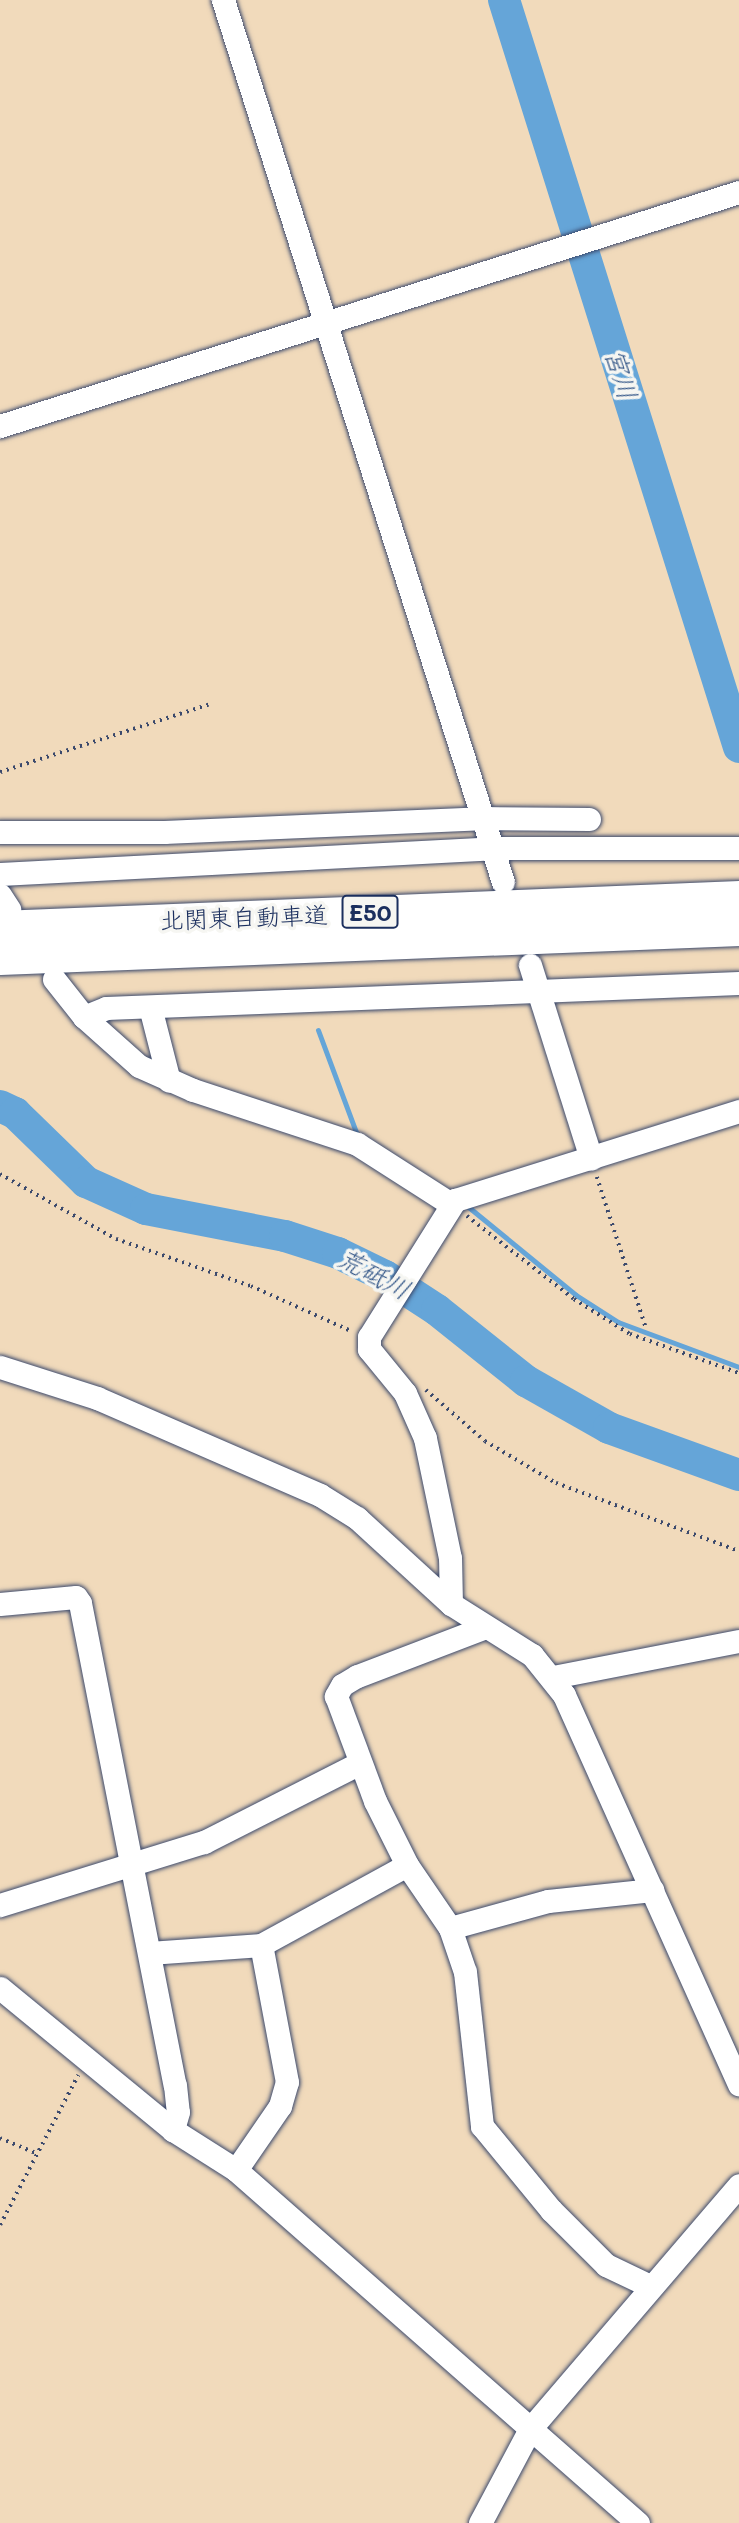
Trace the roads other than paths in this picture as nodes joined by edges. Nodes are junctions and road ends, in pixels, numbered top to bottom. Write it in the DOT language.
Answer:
graph roads {
  1 [pos="223,0"];
  2 [pos="739,192"];
  3 [pos="324,323"];
  4 [pos="0,426"];
  5 [pos="481,818"];
  6 [pos="589,819"];
  7 [pos="0,832"];
  8 [pos="493,848"];
  9 [pos="738,848"];
  10 [pos="0,874"];
  11 [pos="503,882"];
  12 [pos="739,897"];
  13 [pos="4,929"];
  14 [pos="739,929"];
  15 [pos="530,965"];
  16 [pos="54,979"];
  17 [pos="739,983"];
  18 [pos="537,991"];
  19 [pos="150,1007"];
  20 [pos="84,1017"];
  21 [pos="169,1081"];
  22 [pos="739,1111"];
  23 [pos="591,1159"];
  24 [pos="446,1214"];
  25 [pos="0,1367"];
  26 [pos="0,1604"];
  27 [pos="451,1604"];
  28 [pos="483,1628"];
  29 [pos="739,1641"];
  30 [pos="553,1677"];
  31 [pos="360,1763"];
  32 [pos="407,1865"];
  33 [pos="131,1866"];
  34 [pos="652,1890"];
  35 [pos="0,1905"];
  36 [pos="450,1928"];
  37 [pos="261,1945"];
  38 [pos="150,1953"];
  39 [pos="0,1988"];
  40 [pos="739,2085"];
  41 [pos="173,2130"];
  42 [pos="236,2170"];
  43 [pos="739,2185"];
  44 [pos="650,2286"];
  45 [pos="530,2429"];
  46 [pos="480,2523"];
  47 [pos="638,2523"];
  1 -- 3 [label="street"];
  2 -- 3 [label="street"];
  3 -- 4 [label="street"];
  3 -- 5 [label="street"];
  5 -- 6 [label="street"];
  5 -- 7 [label="street"];
  5 -- 8 [label="street"];
  8 -- 9 [label="street"];
  8 -- 10 [label="street"];
  8 -- 11 [label="street"];
  12 -- 13 [label="highway, 北関東自動車道 / E50"];
  13 -- 14 [label="highway, 北関東自動車道 / E50"];
  15 -- 18 [label="street"];
  16 -- 20 [label="street"];
  17 -- 18 [label="street"];
  18 -- 19 [label="street"];
  18 -- 23 [label="street"];
  19 -- 20 [label="street"];
  19 -- 21 [label="street"];
  20 -- 21 [label="street"];
  21 -- 24 [label="street"];
  22 -- 23 [label="street"];
  23 -- 24 [label="street"];
  24 -- 27 [label="street"];
  25 -- 27 [label="street"];
  26 -- 33 [label="street"];
  27 -- 28 [label="street"];
  28 -- 30 [label="street"];
  28 -- 31 [label="street"];
  29 -- 30 [label="street"];
  30 -- 34 [label="street"];
  31 -- 32 [label="street"];
  31 -- 33 [label="street"];
  32 -- 36 [label="street"];
  32 -- 37 [label="street"];
  33 -- 35 [label="street"];
  33 -- 38 [label="street"];
  34 -- 36 [label="street"];
  34 -- 40 [label="street"];
  36 -- 44 [label="street"];
  37 -- 38 [label="street"];
  37 -- 42 [label="street"];
  38 -- 41 [label="street"];
  39 -- 41 [label="street"];
  41 -- 42 [label="street"];
  42 -- 45 [label="street"];
  43 -- 44 [label="street"];
  44 -- 45 [label="street"];
  45 -- 46 [label="street"];
  45 -- 47 [label="street"];
}
